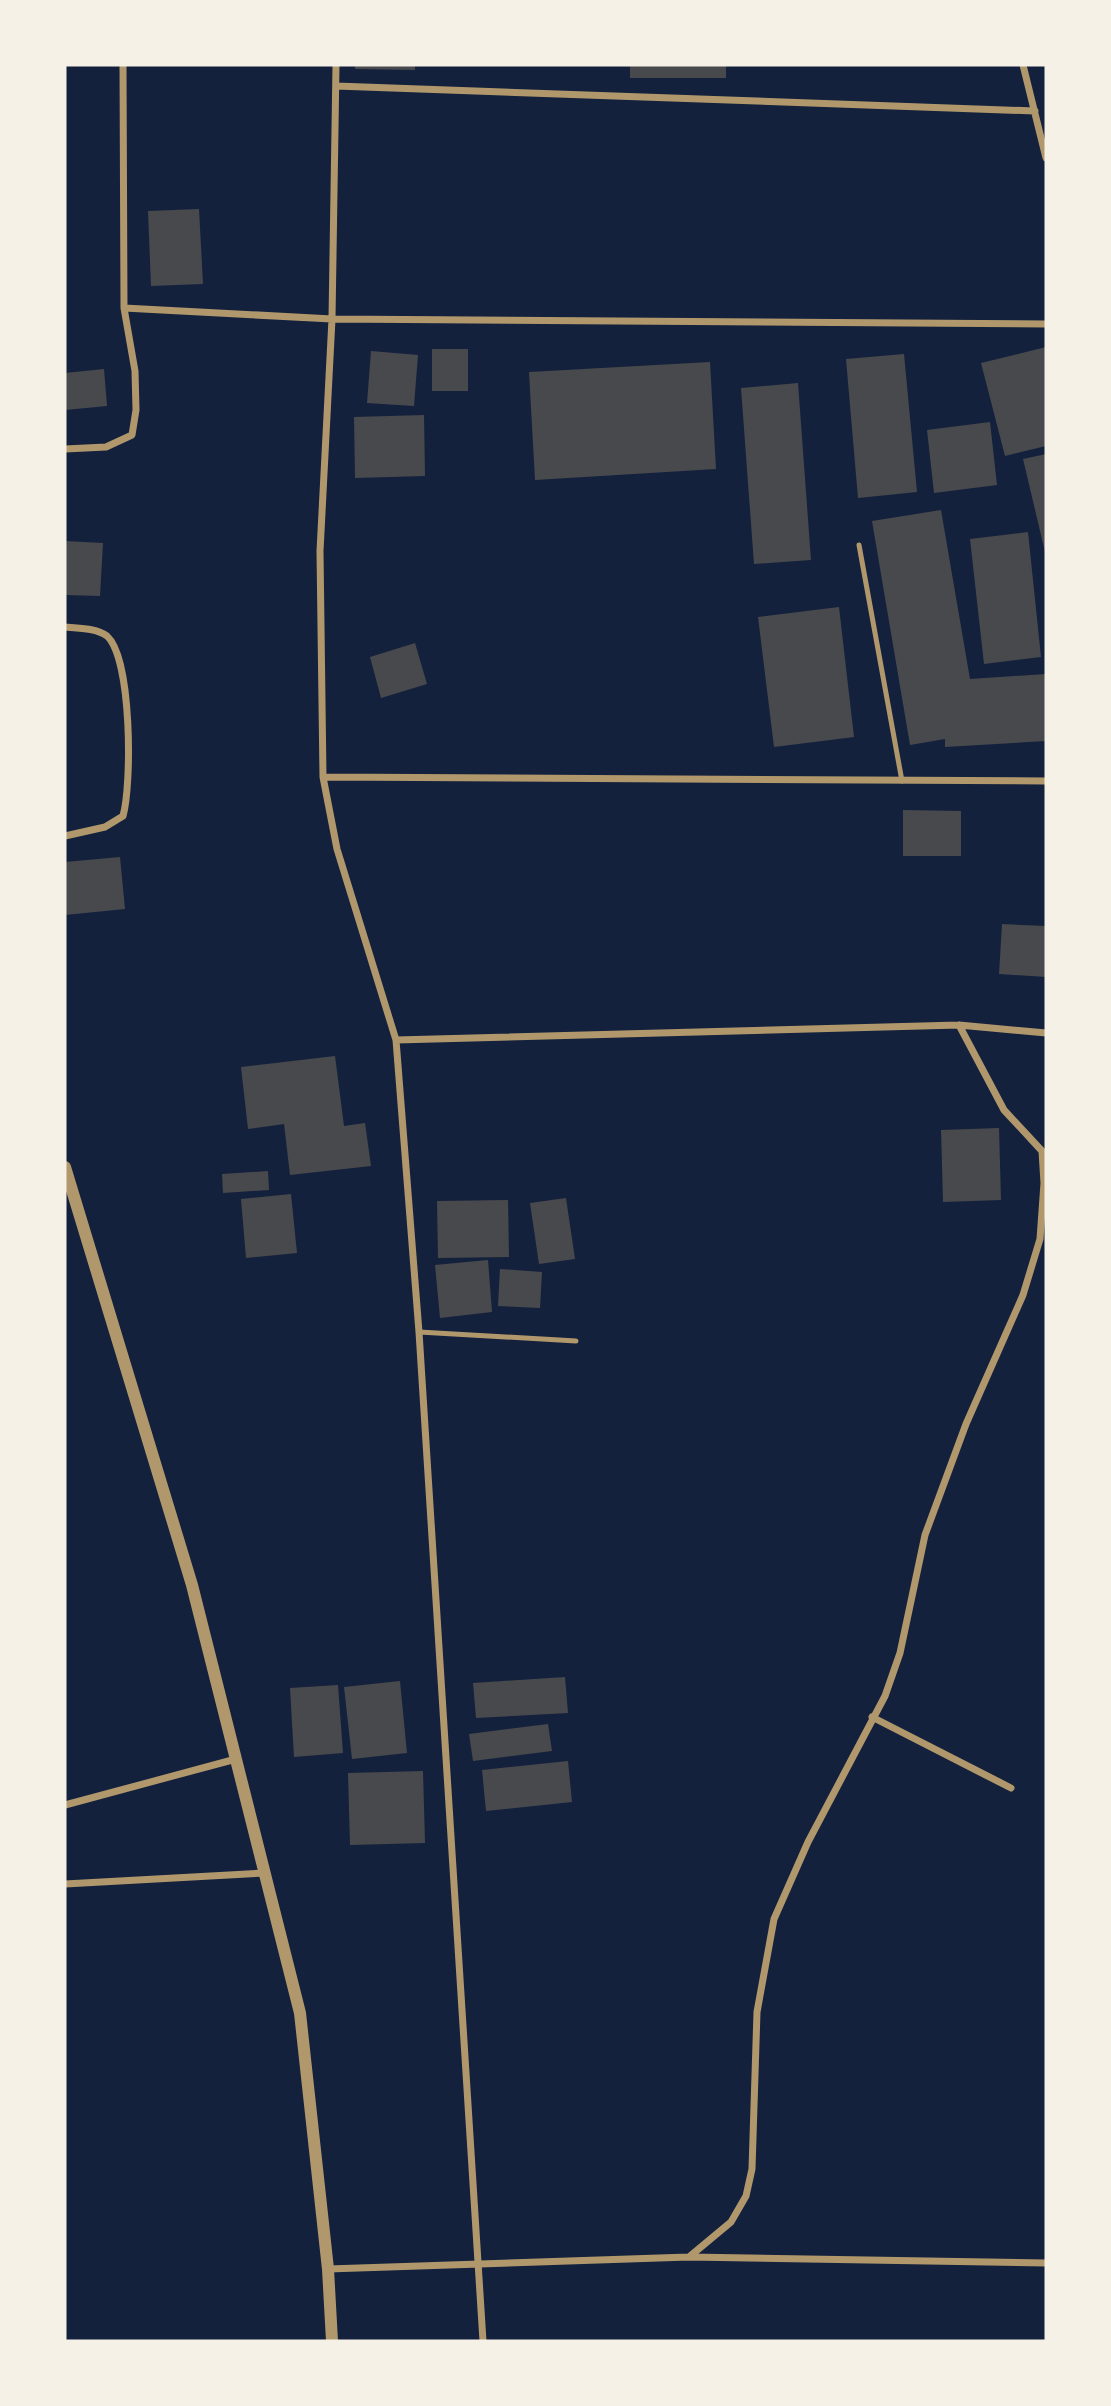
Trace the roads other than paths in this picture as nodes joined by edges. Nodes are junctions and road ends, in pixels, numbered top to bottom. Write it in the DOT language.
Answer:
graph roads {
  1 [pos="122,65"];
  2 [pos="336,65"];
  3 [pos="1023,65"];
  4 [pos="336,86"];
  5 [pos="1035,111"];
  6 [pos="1046,158"];
  7 [pos="124,308"];
  8 [pos="332,319"];
  9 [pos="1046,324"];
  10 [pos="65,449"];
  11 [pos="859,545"];
  12 [pos="65,627"];
  13 [pos="323,777"];
  14 [pos="902,781"];
  15 [pos="1046,781"];
  16 [pos="65,835"];
  17 [pos="960,1025"];
  18 [pos="1046,1033"];
  19 [pos="396,1040"];
  20 [pos="65,1167"];
  21 [pos="419,1332"];
  22 [pos="576,1341"];
  23 [pos="872,1717"];
  24 [pos="236,1759"];
  25 [pos="1011,1788"];
  26 [pos="65,1805"];
  27 [pos="265,1872"];
  28 [pos="65,1884"];
  29 [pos="689,2257"];
  30 [pos="1046,2263"];
  31 [pos="479,2264"];
  32 [pos="328,2269"];
  33 [pos="332,2341"];
  34 [pos="483,2341"];
  1 -- 7 [label="street"];
  2 -- 4 [label="street"];
  3 -- 5 [label="street"];
  4 -- 5 [label="street"];
  4 -- 8 [label="street"];
  5 -- 6 [label="street"];
  7 -- 8 [label="street"];
  7 -- 10 [label="street"];
  8 -- 9 [label="street"];
  8 -- 13 [label="street"];
  11 -- 14 [label="lane"];
  12 -- 16 [label="street"];
  13 -- 14 [label="street"];
  13 -- 19 [label="street"];
  14 -- 15 [label="street"];
  17 -- 18 [label="street"];
  17 -- 19 [label="street"];
  17 -- 23 [label="street"];
  19 -- 21 [label="street"];
  20 -- 24 [label="street"];
  21 -- 22 [label="lane"];
  21 -- 31 [label="street"];
  23 -- 25 [label="street"];
  23 -- 29 [label="street"];
  24 -- 26 [label="street"];
  24 -- 27 [label="street"];
  27 -- 28 [label="street"];
  27 -- 32 [label="street"];
  29 -- 30 [label="street"];
  29 -- 31 [label="street"];
  31 -- 32 [label="street"];
  31 -- 34 [label="street"];
  32 -- 33 [label="street"];
}
